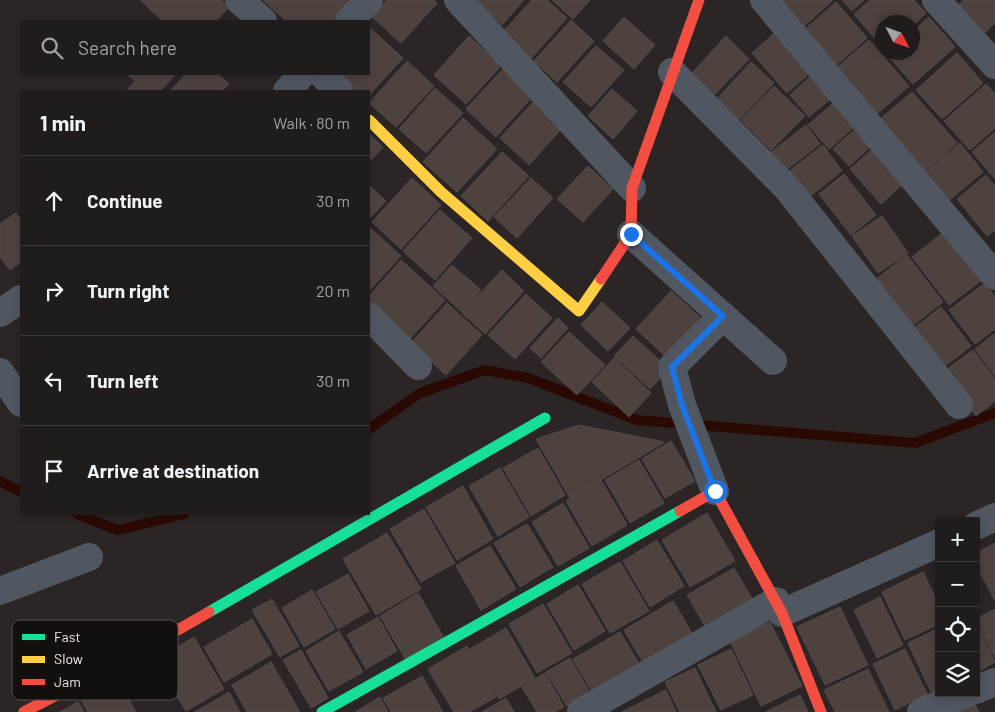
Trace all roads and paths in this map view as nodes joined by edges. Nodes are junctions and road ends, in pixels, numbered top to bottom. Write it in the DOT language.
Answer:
graph roads {
  1 [pos="239,0"];
  2 [pos="369,0"];
  3 [pos="458,0"];
  4 [pos="699,0"];
  5 [pos="764,0"];
  6 [pos="936,0"];
  7 [pos="262,20"];
  8 [pos="350,20"];
  9 [pos="995,65"];
  10 [pos="672,72"];
  11 [pos="301,75"];
  12 [pos="323,75"];
  13 [pos="288,90"];
  14 [pos="338,90"];
  15 [pos="370,121"];
  16 [pos="632,188"];
  17 [pos="631,234"];
  18 [pos="995,276"];
  19 [pos="20,300"];
  20 [pos="0,314"];
  21 [pos="723,316"];
  22 [pos="370,317"];
  23 [pos="773,361"];
  24 [pos="418,366"];
  25 [pos="0,372"];
  26 [pos="20,402"];
  27 [pos="959,405"];
  28 [pos="545,418"];
  29 [pos="715,491"];
  30 [pos="995,517"];
  31 [pos="980,524"];
  32 [pos="935,545"];
  33 [pos="89,557"];
  34 [pos="0,591"];
  35 [pos="779,607"];
  36 [pos="178,630"];
  37 [pos="995,682"];
  38 [pos="980,688"];
  39 [pos="958,697"];
  40 [pos="47,700"];
  41 [pos="24,712"];
  42 [pos="322,712"];
  43 [pos="581,712"];
  44 [pos="821,712"];
  45 [pos="921,712"];
  1 -- 7 [label="street"];
  2 -- 8 [label="street"];
  3 -- 16 [label="street"];
  4 -- 10 [label="street"];
  5 -- 18 [label="street"];
  6 -- 9 [label="street"];
  10 -- 16 [label="street"];
  10 -- 27 [label="street"];
  11 -- 13 [label="street"];
  12 -- 14 [label="street"];
  15 -- 17 [label="street"];
  16 -- 17 [label="street"];
  17 -- 21 [label="street"];
  19 -- 20 [label="street"];
  21 -- 23 [label="street"];
  21 -- 29 [label="street"];
  22 -- 24 [label="street"];
  25 -- 26 [label="street"];
  28 -- 36 [label="street"];
  29 -- 35 [label="street"];
  29 -- 42 [label="street"];
  30 -- 31 [label="street"];
  32 -- 35 [label="street"];
  33 -- 34 [label="street"];
  35 -- 43 [label="street"];
  35 -- 44 [label="street"];
  37 -- 38 [label="street"];
  39 -- 45 [label="street"];
  40 -- 41 [label="street"];
}
